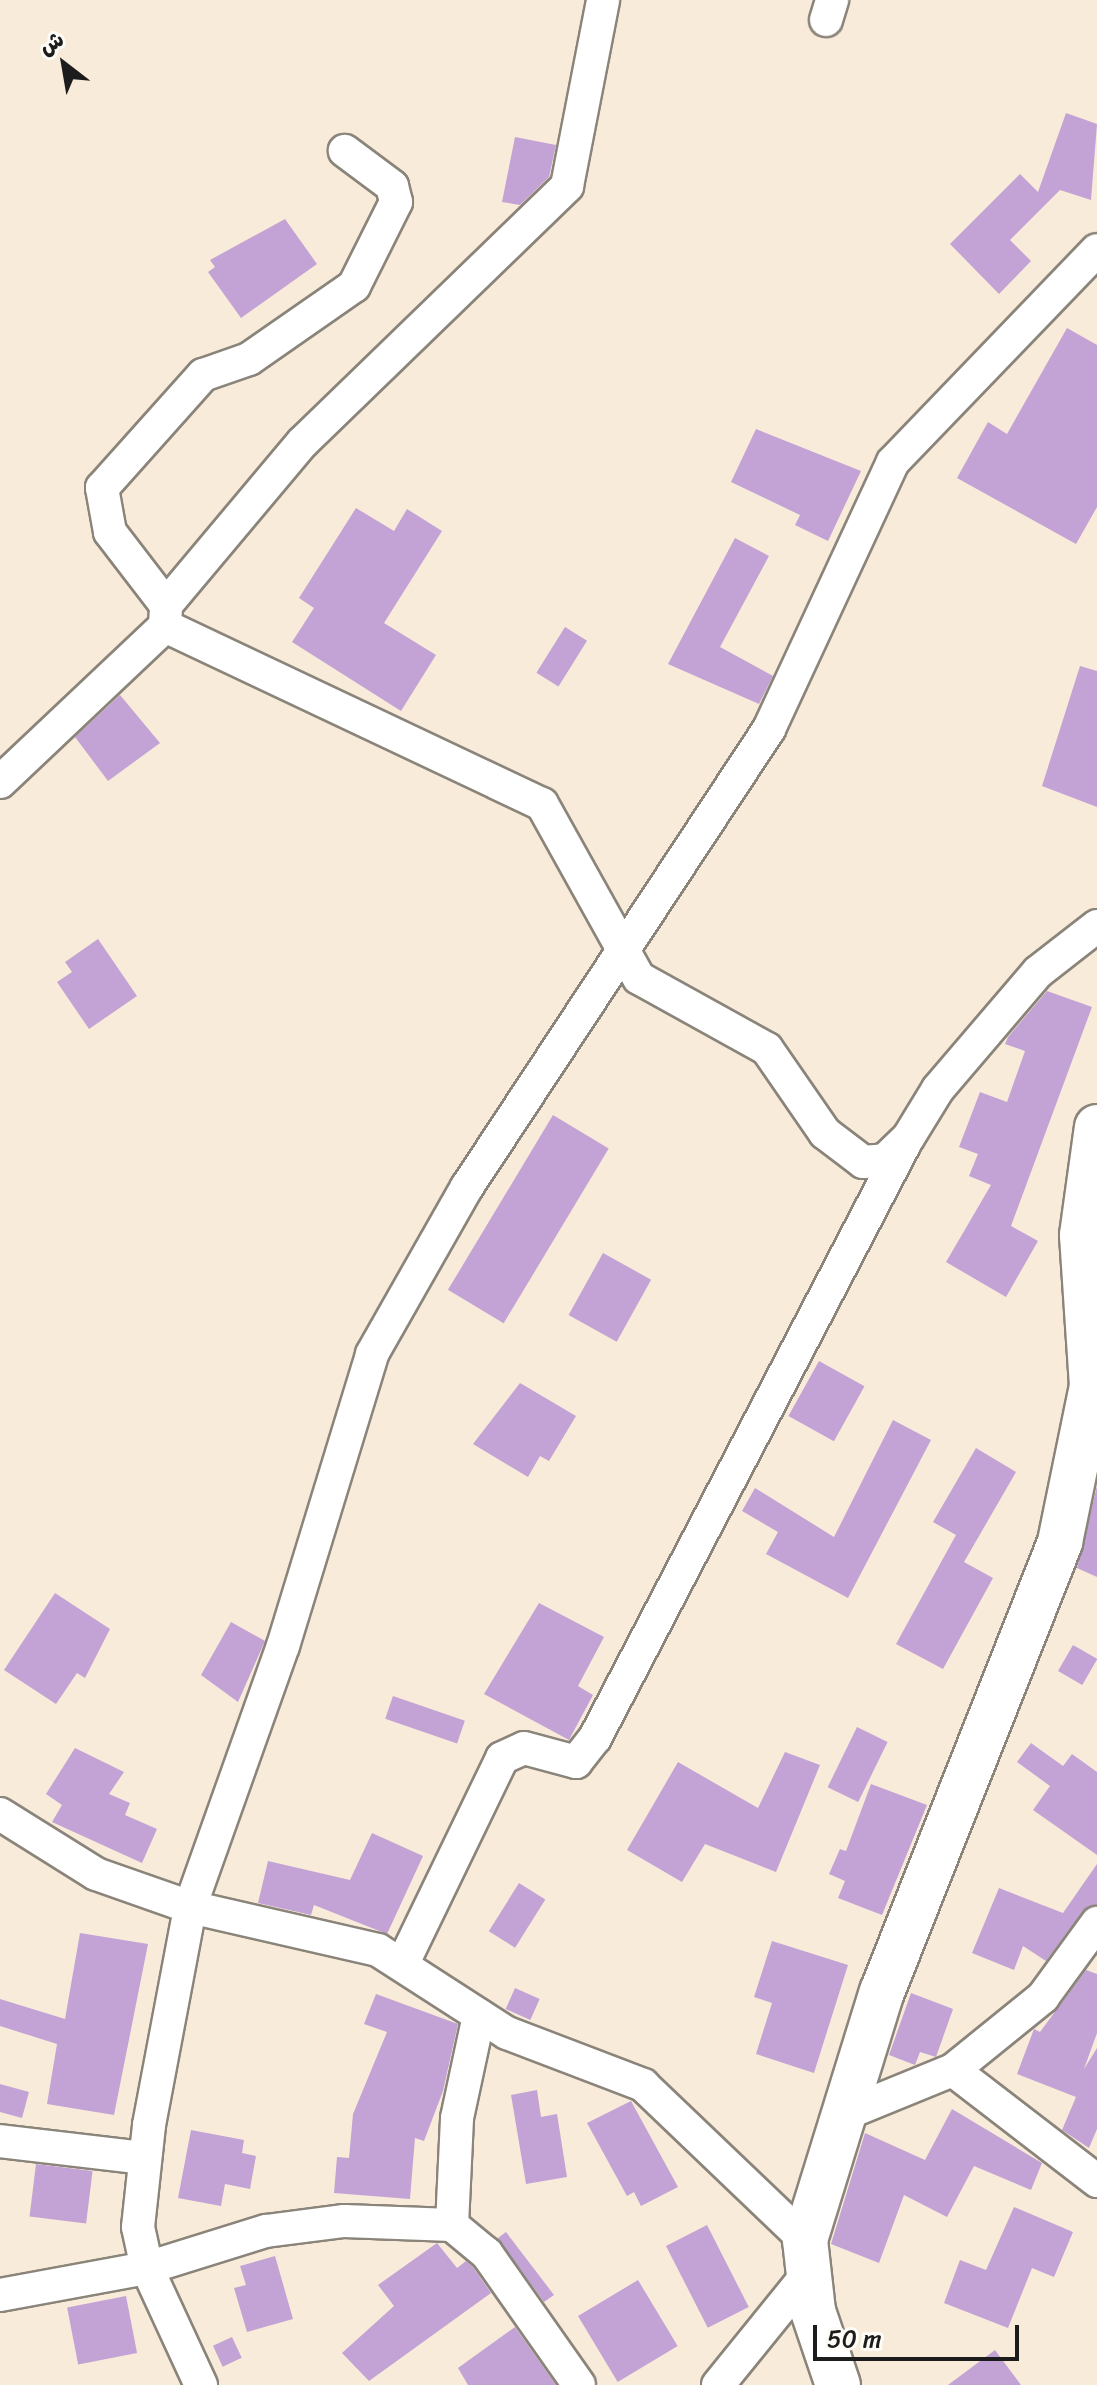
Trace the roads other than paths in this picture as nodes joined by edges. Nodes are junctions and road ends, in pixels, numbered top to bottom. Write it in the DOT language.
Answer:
graph roads {
  1 [pos="603,0"];
  2 [pos="345,151"];
  3 [pos="1097,250"];
  4 [pos="165,615"];
  5 [pos="0,782"];
  6 [pos="1097,926"];
  7 [pos="624,958"];
  8 [pos="1097,1127"];
  9 [pos="908,1138"];
  10 [pos="0,1814"];
  11 [pos="190,1907"];
  12 [pos="1097,1923"];
  13 [pos="404,1961"];
  14 [pos="479,2015"];
  15 [pos="953,2070"];
  16 [pos="845,2114"];
  17 [pos="0,2141"];
  18 [pos="144,2158"];
  19 [pos="1097,2181"];
  20 [pos="452,2225"];
  21 [pos="806,2257"];
  22 [pos="147,2268"];
  23 [pos="0,2295"];
  24 [pos="201,2385"];
  25 [pos="579,2385"];
  26 [pos="718,2385"];
  27 [pos="838,2385"];
  1 -- 4 [label="street"];
  2 -- 4 [label="street"];
  3 -- 7 [label="street"];
  4 -- 5 [label="street"];
  4 -- 7 [label="street"];
  6 -- 9 [label="street"];
  7 -- 9 [label="street"];
  7 -- 11 [label="street"];
  8 -- 16 [label="main road"];
  9 -- 13 [label="street"];
  10 -- 11 [label="street"];
  11 -- 13 [label="street"];
  11 -- 18 [label="street"];
  12 -- 15 [label="street"];
  13 -- 14 [label="street"];
  14 -- 20 [label="street"];
  14 -- 21 [label="street"];
  15 -- 16 [label="street"];
  15 -- 19 [label="street"];
  16 -- 21 [label="main road"];
  17 -- 18 [label="street"];
  18 -- 22 [label="street"];
  20 -- 22 [label="street"];
  20 -- 25 [label="street"];
  21 -- 26 [label="street"];
  21 -- 27 [label="main road"];
  22 -- 23 [label="street"];
  22 -- 24 [label="street"];
}
